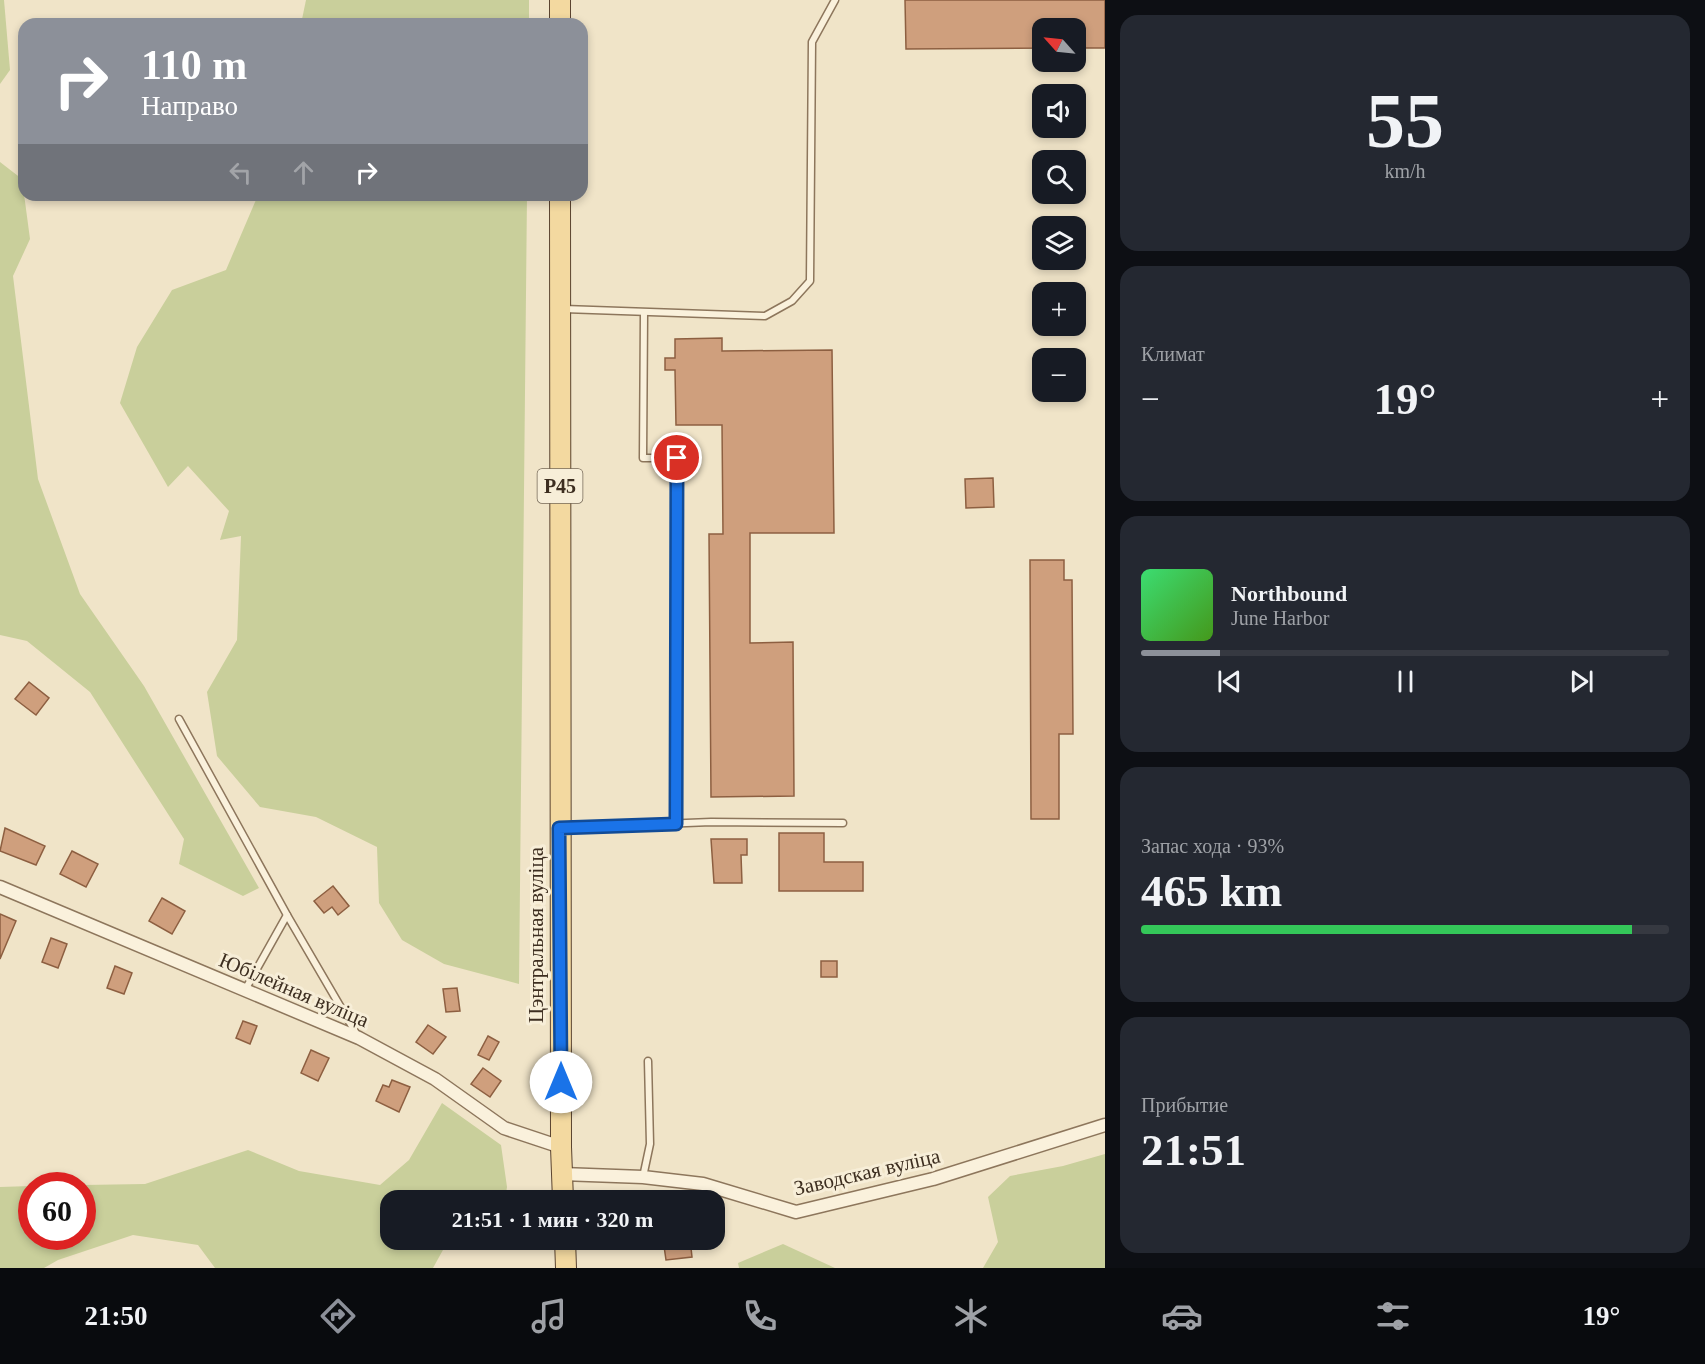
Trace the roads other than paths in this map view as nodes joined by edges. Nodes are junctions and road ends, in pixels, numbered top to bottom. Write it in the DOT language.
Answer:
graph roads {
  1 [pos="560,0"];
  2 [pos="835,0"];
  3 [pos="560,18"];
  4 [pos="560,201"];
  5 [pos="561,309"];
  6 [pos="644,313"];
  7 [pos="179,719"];
  8 [pos="843,823"];
  9 [pos="676,824"];
  10 [pos="559,828"];
  11 [pos="0,887"];
  12 [pos="287,915"];
  13 [pos="245,990"];
  14 [pos="359,1038"];
  15 [pos="648,1061"];
  16 [pos="1105,1125"];
  17 [pos="561,1147"];
  18 [pos="562,1173"];
  19 [pos="643,1177"];
  20 [pos="563,1190"];
  21 [pos="565,1250"];
  22 [pos="566,1268"];
  1 -- 3 [label="main road"];
  2 -- 6 [label="lane"];
  4 -- 5 [label="main road, Р45"];
  5 -- 6 [label="lane"];
  5 -- 10 [label="main road, Цэнтральная вуліца / Р45"];
  6 -- 9 [label="lane"];
  7 -- 12 [label="lane"];
  8 -- 9 [label="lane"];
  9 -- 10 [label="lane"];
  10 -- 17 [label="main road, Цэнтральная вуліца / Р45"];
  11 -- 13 [label="street, Юбілейная вуліца"];
  12 -- 13 [label="lane"];
  12 -- 14 [label="lane"];
  13 -- 14 [label="street, Юбілейная вуліца"];
  14 -- 17 [label="street, Юбілейная вуліца"];
  15 -- 19 [label="lane"];
  16 -- 19 [label="street, Заводская вуліца"];
  17 -- 18 [label="main road, Цэнтральная вуліца / Р45"];
  18 -- 19 [label="street, Заводская вуліца"];
  18 -- 20 [label="main road, Цэнтральная вуліца / Р45"];
  21 -- 22 [label="main road"];
}
